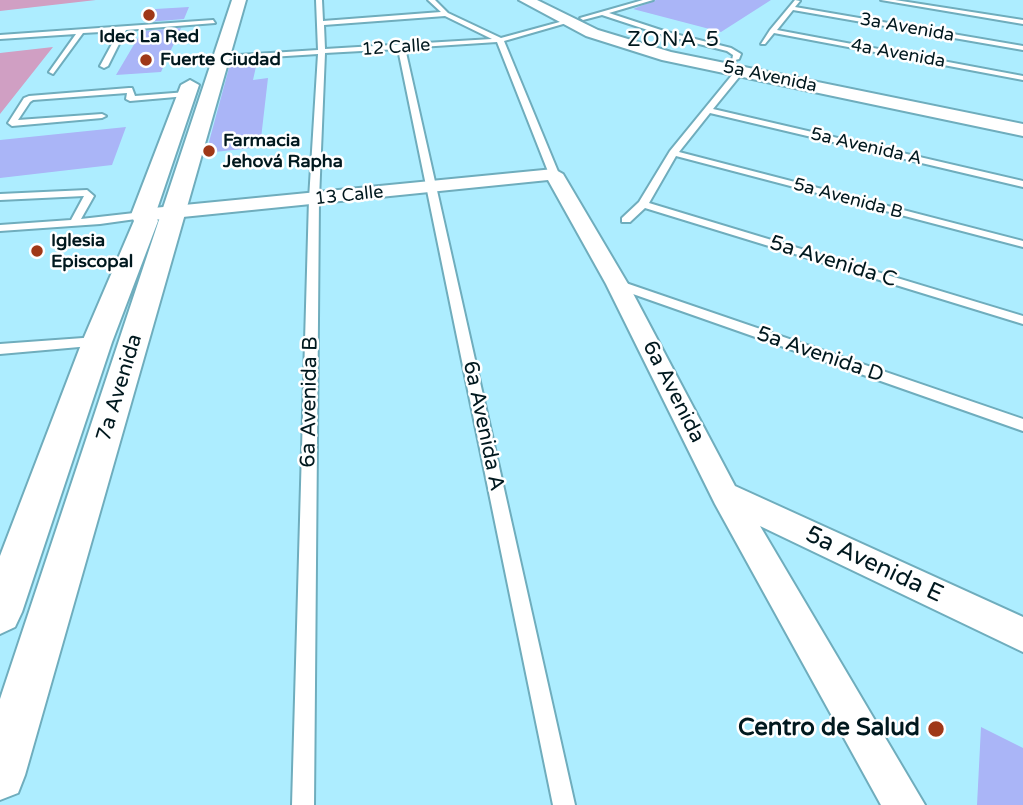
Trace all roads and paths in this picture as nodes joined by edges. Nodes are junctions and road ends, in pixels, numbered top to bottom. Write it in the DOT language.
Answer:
graph roads {
  1 [pos="239,0"];
  2 [pos="319,0"];
  3 [pos="431,0"];
  4 [pos="526,0"];
  5 [pos="542,0"];
  6 [pos="650,0"];
  7 [pos="797,0"];
  8 [pos="884,0"];
  9 [pos="640,1"];
  10 [pos="791,8"];
  11 [pos="217,11"];
  12 [pos="603,13"];
  13 [pos="446,14"];
  14 [pos="575,20"];
  15 [pos="1023,22"];
  16 [pos="320,23"];
  17 [pos="124,28"];
  18 [pos="81,31"];
  19 [pos="772,31"];
  20 [pos="0,37"];
  21 [pos="500,40"];
  22 [pos="763,43"];
  23 [pos="401,48"];
  24 [pos="1023,48"];
  25 [pos="321,52"];
  26 [pos="223,58"];
  27 [pos="737,65"];
  28 [pos="104,66"];
  29 [pos="53,72"];
  30 [pos="1023,78"];
  31 [pos="198,93"];
  32 [pos="708,110"];
  33 [pos="102,116"];
  34 [pos="1023,120"];
  35 [pos="1023,130"];
  36 [pos="674,153"];
  37 [pos="554,174"];
  38 [pos="1023,184"];
  39 [pos="433,188"];
  40 [pos="0,197"];
  41 [pos="314,199"];
  42 [pos="643,204"];
  43 [pos="159,213"];
  44 [pos="626,220"];
  45 [pos="74,223"];
  46 [pos="0,228"];
  47 [pos="1023,244"];
  48 [pos="617,284"];
  49 [pos="1023,320"];
  50 [pos="97,342"];
  51 [pos="0,349"];
  52 [pos="1023,425"];
  53 [pos="725,495"];
  54 [pos="0,612"];
  55 [pos="1023,635"];
  56 [pos="0,775"];
  57 [pos="303,805"];
  58 [pos="564,805"];
  59 [pos="904,805"];
  1 -- 26 [label="street, 7a Avenida"];
  2 -- 16 [label="lane, 6a Avenida B"];
  3 -- 13 [label="lane"];
  4 -- 14 [label="street, 5a Avenida"];
  5 -- 14 [label="street, 5a Avenida"];
  6 -- 9 [label="lane, 12 Calle"];
  7 -- 10 [label="lane"];
  8 -- 15 [label="lane"];
  9 -- 12 [label="lane, 12 Calle"];
  10 -- 19 [label="lane"];
  10 -- 24 [label="lane, 3a Avenida"];
  11 -- 17 [label="lane"];
  11 -- 31 [label="street, 7a Avenida"];
  12 -- 14 [label="lane, 12 Calle"];
  12 -- 27 [label="lane"];
  13 -- 16 [label="lane"];
  13 -- 21 [label="lane"];
  14 -- 21 [label="lane, 12 Calle"];
  14 -- 27 [label="street, 5a Avenida"];
  16 -- 25 [label="lane, 6a Avenida B"];
  17 -- 18 [label="lane"];
  17 -- 28 [label="lane"];
  18 -- 20 [label="lane"];
  18 -- 29 [label="lane"];
  19 -- 22 [label="lane"];
  19 -- 30 [label="lane, 4a Avenida"];
  21 -- 23 [label="lane, 12 Calle"];
  21 -- 37 [label="lane, 6a Avenida"];
  23 -- 25 [label="lane, 12 Calle"];
  23 -- 39 [label="lane, 6a Avenida A"];
  25 -- 26 [label="lane, 12 Calle"];
  25 -- 41 [label="lane, 6a Avenida B"];
  26 -- 31 [label="street, 7a Avenida"];
  27 -- 32 [label="lane"];
  27 -- 34 [label="street, 5a Avenida"];
  27 -- 35 [label="street, 5a Avenida"];
  31 -- 33 [label="lane"];
  31 -- 43 [label="street, 7a Avenida"];
  32 -- 36 [label="lane"];
  32 -- 38 [label="lane, 5a Avenida A"];
  36 -- 42 [label="lane"];
  36 -- 47 [label="lane, 5a Avenida B"];
  37 -- 39 [label="street, 13 Calle"];
  37 -- 48 [label="street, 6a Avenida"];
  39 -- 41 [label="street, 13 Calle"];
  39 -- 58 [label="lane, 6a Avenida A"];
  40 -- 45 [label="lane"];
  41 -- 43 [label="street, 13 Calle"];
  41 -- 57 [label="lane, 6a Avenida B"];
  42 -- 44 [label="lane"];
  42 -- 49 [label="lane, 5a Avenida C"];
  43 -- 45 [label="lane"];
  43 -- 50 [label="street, 7a Avenida"];
  43 -- 56 [label="street, 7a Avenida"];
  45 -- 46 [label="lane"];
  48 -- 52 [label="lane, 5a Avenida D"];
  48 -- 53 [label="street, 6a Avenida"];
  50 -- 51 [label="lane"];
  50 -- 54 [label="street, 7a Avenida"];
  53 -- 55 [label="street, 5a Avenida E"];
  53 -- 59 [label="street, 6a Avenida"];
}
